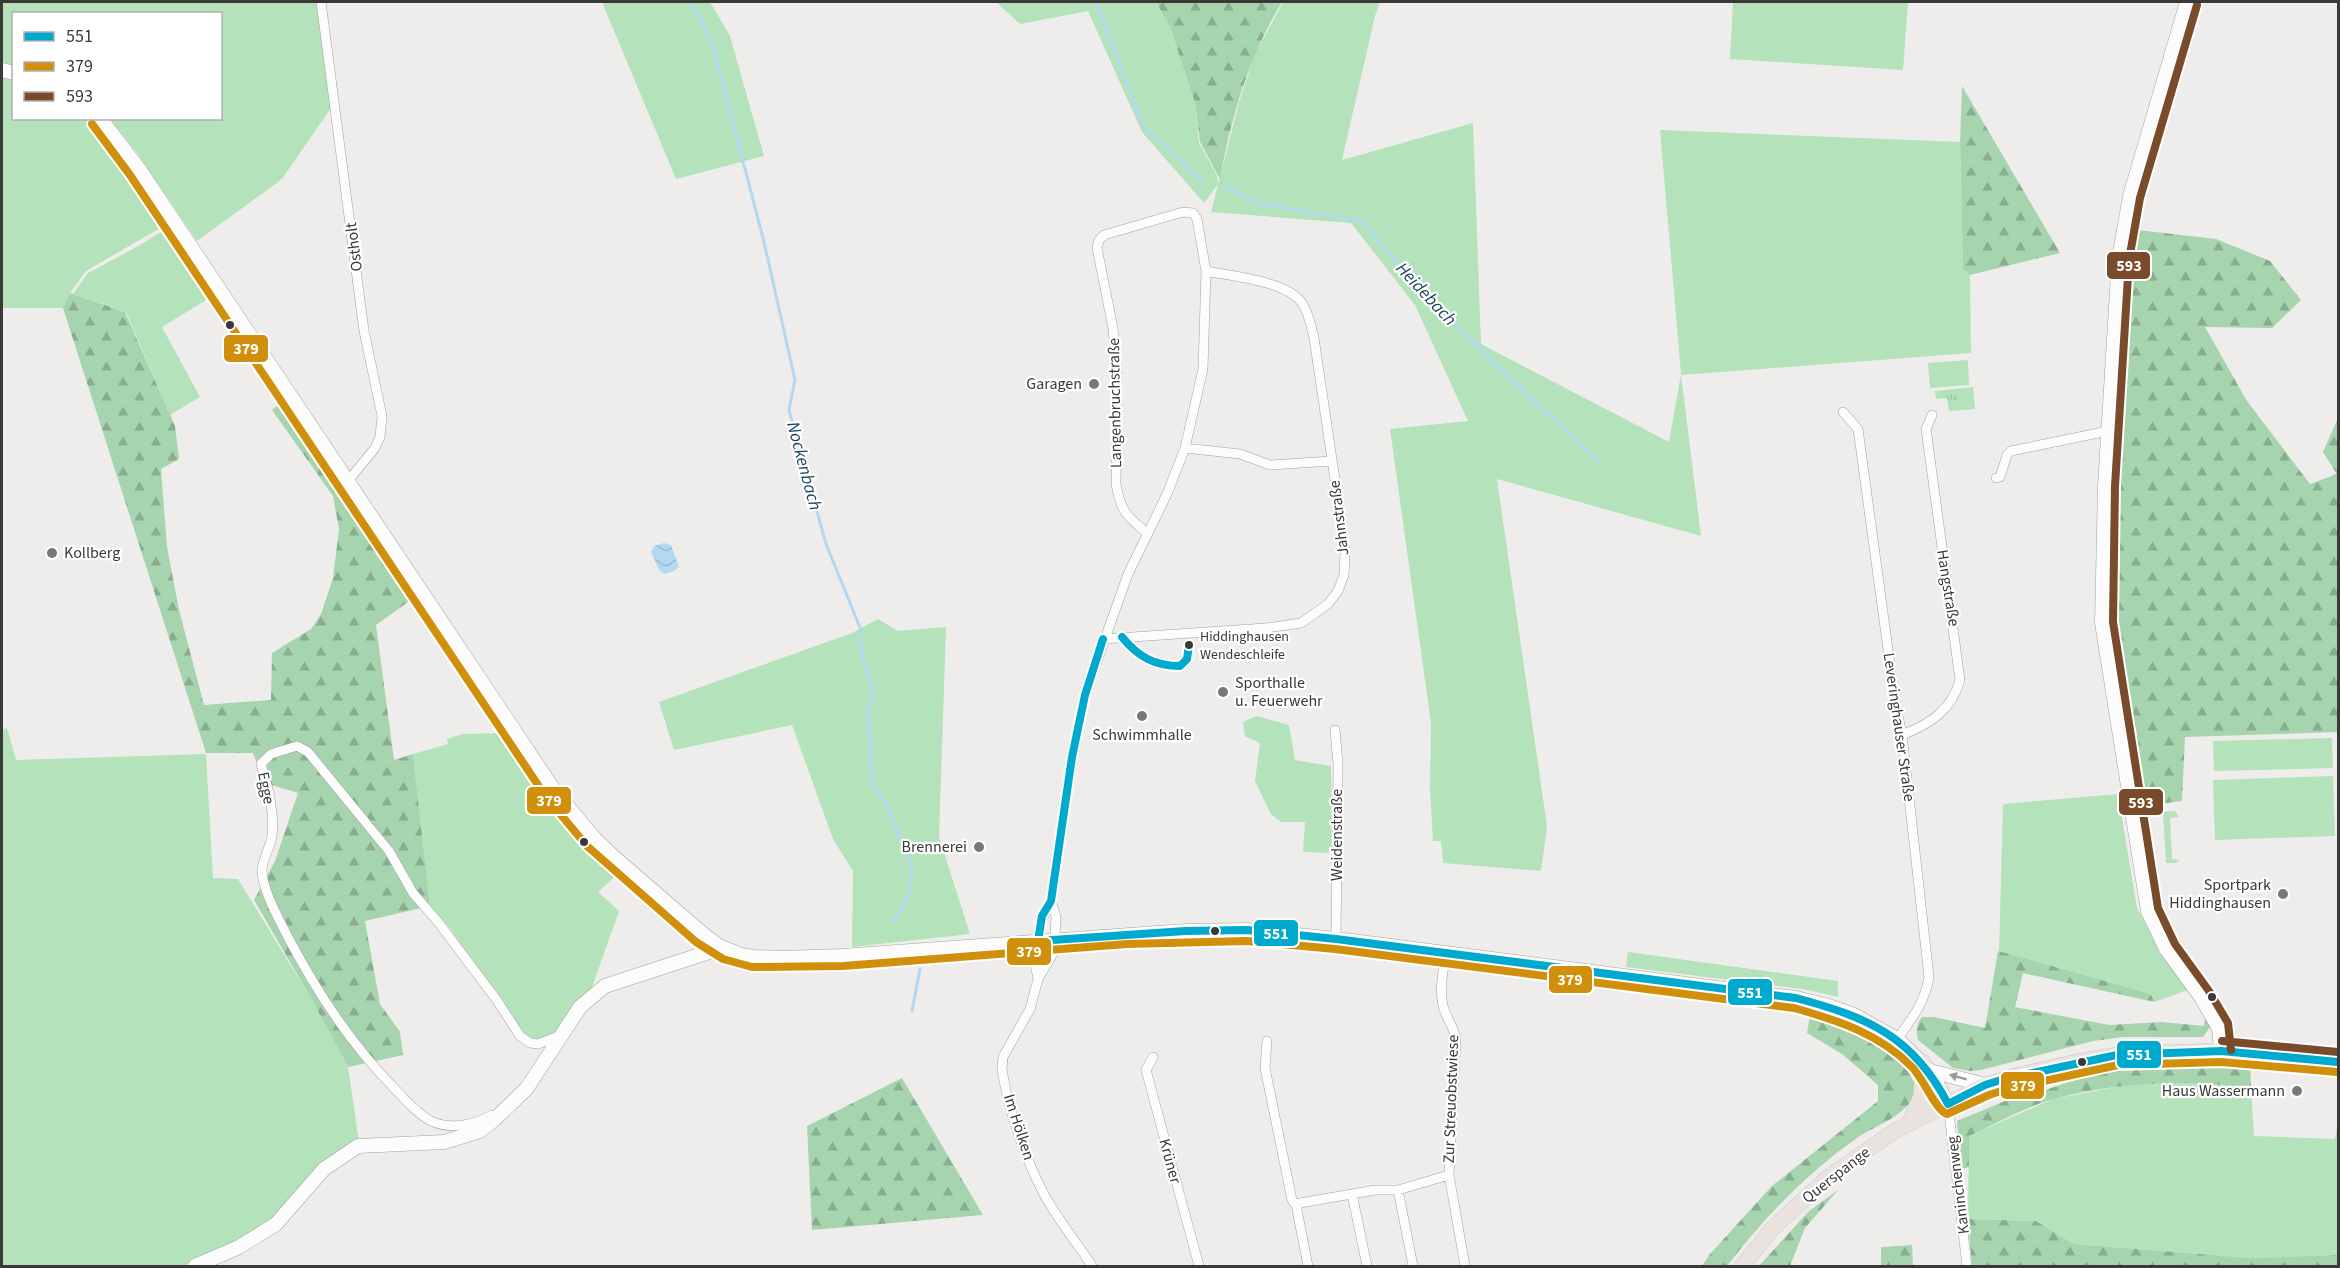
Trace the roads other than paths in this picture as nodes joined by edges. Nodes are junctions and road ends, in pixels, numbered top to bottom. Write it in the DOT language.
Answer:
graph roads {
  1 [pos="321,2"];
  2 [pos="2187,2"];
  3 [pos="102,120"];
  4 [pos="1206,271"];
  5 [pos="1843,412"];
  6 [pos="1932,415"];
  7 [pos="2108,431"];
  8 [pos="1185,448"];
  9 [pos="1332,461"];
  10 [pos="1996,478"];
  11 [pos="348,481"];
  12 [pos="1148,534"];
  13 [pos="1103,639"];
  14 [pos="1335,730"];
  15 [pos="1902,735"];
  16 [pos="1051,901"];
  17 [pos="1336,939"];
  18 [pos="1056,940"];
  19 [pos="1038,941"];
  20 [pos="719,946"];
  21 [pos="1446,953"];
  22 [pos="1038,979"];
  23 [pos="564,1033"];
  24 [pos="1897,1039"];
  25 [pos="1267,1041"];
  26 [pos="2221,1051"];
  27 [pos="1153,1057"];
  28 [pos="2338,1062"];
  29 [pos="1927,1066"];
  30 [pos="1985,1085"];
  31 [pos="515,1101"];
  32 [pos="1948,1104"];
  33 [pos="1909,1124"];
  34 [pos="1449,1175"];
  35 [pos="1398,1190"];
  36 [pos="1352,1194"];
  37 [pos="1297,1206"];
  38 [pos="195,1266"];
  39 [pos="1092,1266"];
  40 [pos="1199,1266"];
  41 [pos="1308,1266"];
  42 [pos="1367,1266"];
  43 [pos="1413,1266"];
  44 [pos="1465,1266"];
  45 [pos="1742,1266"];
  46 [pos="1968,1266"];
  1 -- 11 [label="street, Ostholt"];
  2 -- 7 [label="main road"];
  3 -- 11 [label="main road"];
  4 -- 8 [label="street, Langenbruchstraße"];
  4 -- 9 [label="street, Jahnstraße"];
  4 -- 12 [label="street, Langenbruchstraße"];
  5 -- 15 [label="street, Leveringhauser Straße"];
  6 -- 15 [label="street, Hangstraße"];
  7 -- 10 [label="street"];
  7 -- 26 [label="main road"];
  8 -- 9 [label="street"];
  8 -- 12 [label="street, Langenbruchstraße"];
  9 -- 13 [label="street, Jahnstraße"];
  11 -- 20 [label="main road"];
  12 -- 13 [label="street, Langenbruchstraße"];
  13 -- 16 [label="street, Langenbruchstraße"];
  14 -- 17 [label="street, Weidenstraße"];
  15 -- 24 [label="street, Leveringhauser Straße"];
  16 -- 18 [label="street, Langenbruchstraße"];
  16 -- 19 [label="street, Langenbruchstraße"];
  17 -- 18 [label="main road"];
  17 -- 21 [label="main road"];
  18 -- 19 [label="main road"];
  18 -- 22 [label="street, Im Hölken"];
  19 -- 20 [label="main road"];
  19 -- 22 [label="street, Im Hölken"];
  20 -- 23 [label="main road"];
  21 -- 24 [label="main road"];
  21 -- 34 [label="street, Zur Streuobstwiese"];
  22 -- 39 [label="street, Im Hölken"];
  23 -- 31 [label="main road"];
  23 -- 31 [label="street, Egge"];
  24 -- 29 [label="main road"];
  25 -- 37 [label="street"];
  26 -- 28 [label="main road, Querspange"];
  26 -- 30 [label="main road, Querspange"];
  27 -- 40 [label="street, Krüner"];
  30 -- 29 [label="main road, one-way"];
  29 -- 32 [label="main road"];
  29 -- 33 [label="main road"];
  30 -- 32 [label="main road, Querspange"];
  31 -- 38 [label="main road"];
  32 -- 33 [label="main road, Querspange"];
  32 -- 46 [label="street, Kaninchenweg"];
  33 -- 45 [label="main road, Querspange"];
  34 -- 35 [label="street, Zur Streuobstwiese"];
  34 -- 44 [label="street, Zur Streuobstwiese"];
  35 -- 36 [label="street, Zur Streuobstwiese"];
  35 -- 43 [label="street"];
  36 -- 37 [label="street, Zur Streuobstwiese"];
  36 -- 42 [label="street"];
  37 -- 41 [label="street"];
}
